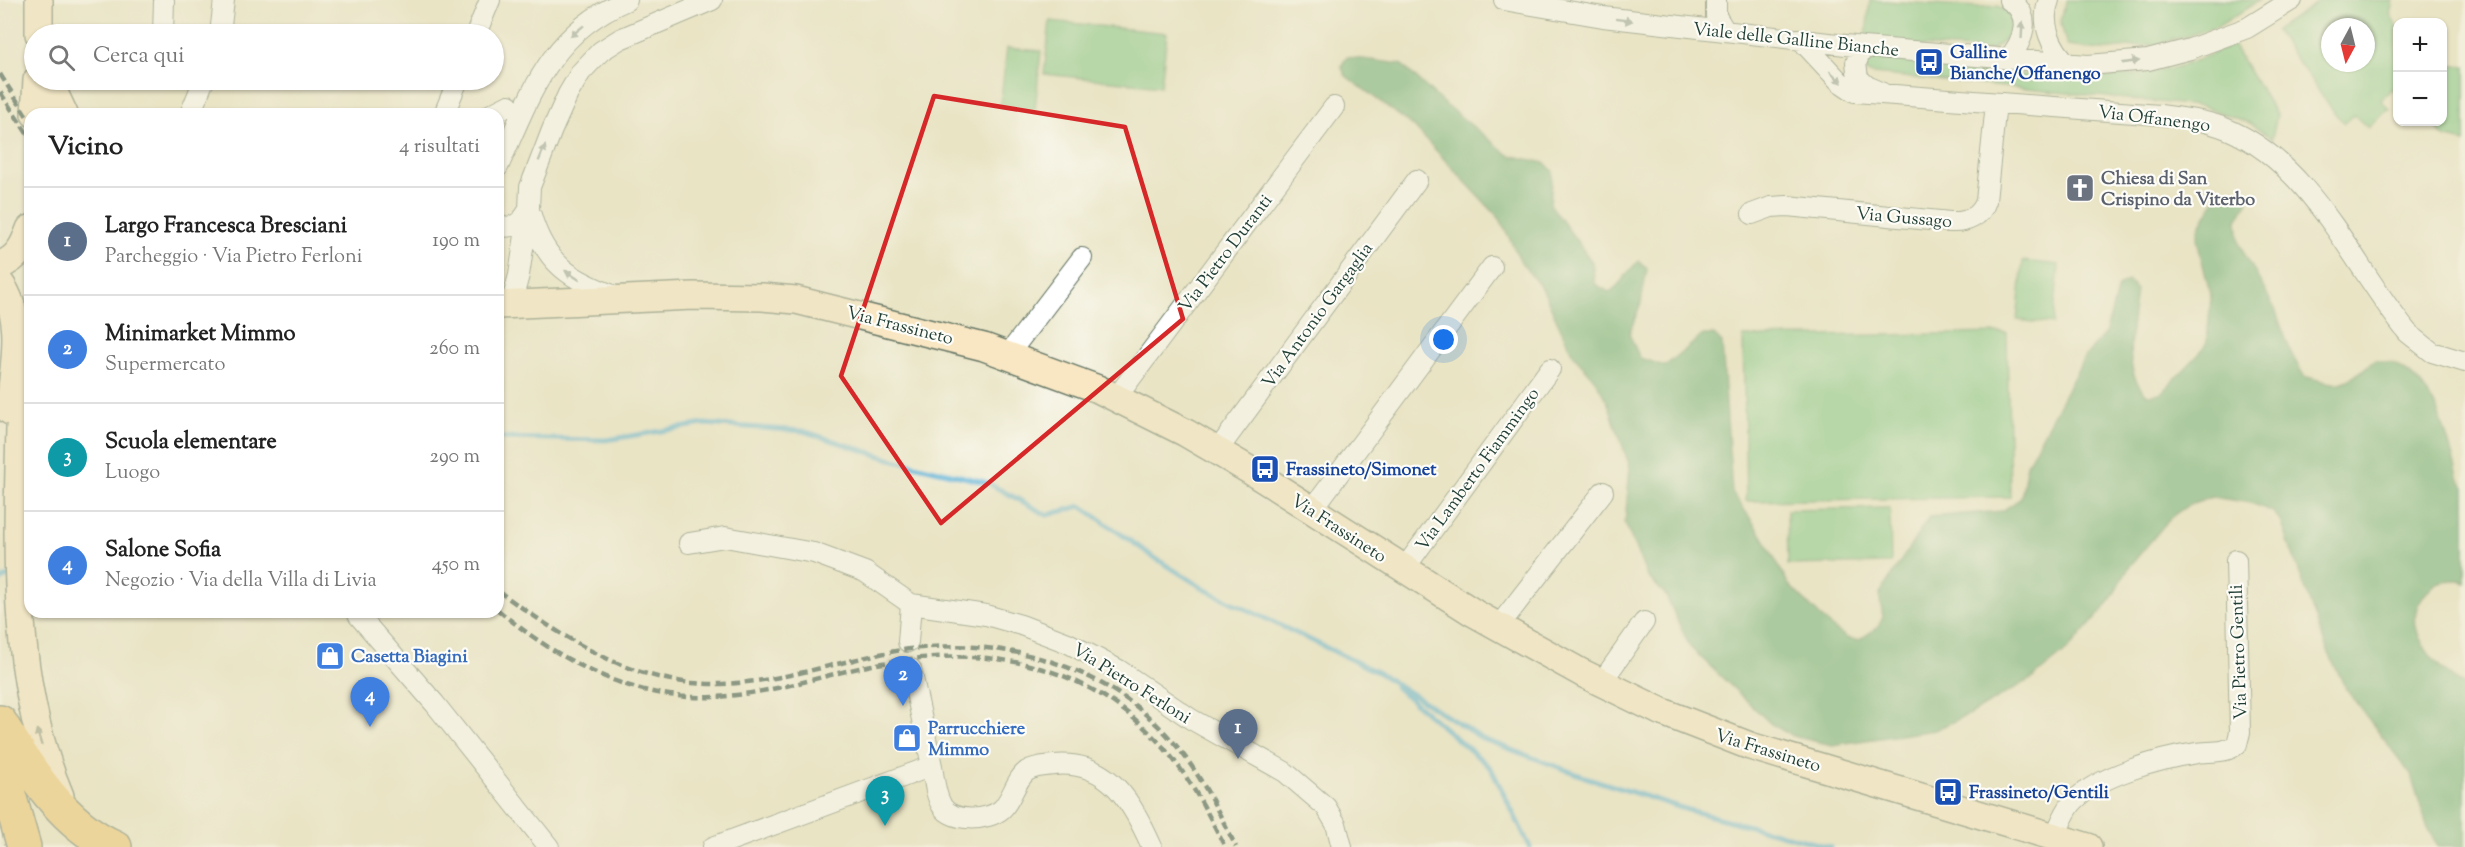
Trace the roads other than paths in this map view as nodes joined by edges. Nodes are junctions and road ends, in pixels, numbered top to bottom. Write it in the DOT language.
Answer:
graph roads {
  1 [pos="39,0"];
  2 [pos="164,0"];
  3 [pos="224,0"];
  4 [pos="490,0"];
  5 [pos="712,0"];
  6 [pos="1504,0"];
  7 [pos="1716,0"];
  8 [pos="2009,0"];
  9 [pos="2049,0"];
  10 [pos="2292,0"];
  11 [pos="621,1"];
  12 [pos="39,24"];
  13 [pos="163,24"];
  14 [pos="221,24"];
  15 [pos="480,24"];
  16 [pos="1725,31"];
  17 [pos="1800,39"];
  18 [pos="1863,47"];
  19 [pos="2007,60"];
  20 [pos="2069,65"];
  21 [pos="36,90"];
  22 [pos="53,90"];
  23 [pos="200,90"];
  24 [pos="454,90"];
  25 [pos="1883,93"];
  26 [pos="1996,103"];
  27 [pos="509,105"];
  28 [pos="1334,107"];
  29 [pos="35,108"];
  30 [pos="61,108"];
  31 [pos="192,108"];
  32 [pos="446,108"];
  33 [pos="503,108"];
  34 [pos="504,154"];
  35 [pos="1417,180"];
  36 [pos="529,209"];
  37 [pos="1752,214"];
  38 [pos="504,227"];
  39 [pos="24,243"];
  40 [pos="1082,258"];
  41 [pos="0,264"];
  42 [pos="1492,267"];
  43 [pos="0,283"];
  44 [pos="624,300"];
  45 [pos="504,306"];
  46 [pos="504,310"];
  47 [pos="15,328"];
  48 [pos="1007,356"];
  49 [pos="2465,362"];
  50 [pos="1550,369"];
  51 [pos="1116,398"];
  52 [pos="24,405"];
  53 [pos="1217,451"];
  54 [pos="19,468"];
  55 [pos="1603,492"];
  56 [pos="1312,510"];
  57 [pos="689,543"];
  58 [pos="2235,560"];
  59 [pos="1404,569"];
  60 [pos="911,604"];
  61 [pos="361,618"];
  62 [pos="1644,622"];
  63 [pos="1498,627"];
  64 [pos="908,642"];
  65 [pos="911,669"];
  66 [pos="1600,683"];
  67 [pos="0,723"];
  68 [pos="0,763"];
  69 [pos="932,766"];
  70 [pos="66,811"];
  71 [pos="2055,836"];
  72 [pos="24,847"];
  73 [pos="82,847"];
  74 [pos="115,847"];
  75 [pos="549,847"];
  76 [pos="712,847"];
  77 [pos="1152,847"];
  78 [pos="1342,847"];
  79 [pos="2088,847"];
  1 -- 12 [label="street"];
  2 -- 13 [label="street"];
  3 -- 14 [label="street"];
  4 -- 15 [label="street"];
  36 -- 5 [label="street, one-way"];
  6 -- 16 [label="street, Viale delle Galline Bianche, one-way"];
  7 -- 16 [label="street"];
  19 -- 8 [label="street, one-way"];
  9 -- 20 [label="street"];
  20 -- 10 [label="street, Viale delle Galline Bianche, one-way"];
  11 -- 34 [label="street, one-way"];
  16 -- 17 [label="street, Viale delle Galline Bianche"];
  17 -- 18 [label="street, Viale delle Galline Bianche"];
  17 -- 25 [label="street, Via Offanengo, one-way"];
  18 -- 19 [label="street, Viale delle Galline Bianche"];
  18 -- 25 [label="street, Via Offanengo"];
  19 -- 20 [label="street, Viale delle Galline Bianche"];
  21 -- 29 [label="street"];
  22 -- 30 [label="street"];
  23 -- 31 [label="street"];
  24 -- 32 [label="street"];
  25 -- 26 [label="street, Via Offanengo"];
  26 -- 37 [label="street, Via Gussago"];
  26 -- 49 [label="street, Via Offanengo"];
  27 -- 33 [label="street"];
  28 -- 51 [label="street, Via Pietro Duranti"];
  35 -- 53 [label="street, Via Antonio Gargaglia"];
  36 -- 38 [label="street"];
  44 -- 36 [label="street, one-way"];
  36 -- 45 [label="street"];
  39 -- 41 [label="street"];
  40 -- 48 [label="street"];
  42 -- 56 [label="street"];
  43 -- 47 [label="street"];
  44 -- 46 [label="street, Via Frassineto"];
  44 -- 48 [label="street, Via Frassineto"];
  47 -- 54 [label="street"];
  48 -- 51 [label="street, Via Frassineto"];
  50 -- 59 [label="street, Via Lamberto Fiammingo"];
  51 -- 53 [label="street, Via Frassineto"];
  52 -- 54 [label="street"];
  53 -- 56 [label="street, Via Frassineto"];
  70 -- 54 [label="street, one-way"];
  55 -- 63 [label="street"];
  56 -- 59 [label="street, Via Frassineto"];
  57 -- 60 [label="street"];
  58 -- 71 [label="street, Via Pietro Gentili"];
  59 -- 63 [label="street, Via Frassineto"];
  60 -- 64 [label="street"];
  60 -- 78 [label="street, Via Pietro Ferloni"];
  61 -- 75 [label="street"];
  62 -- 66 [label="street"];
  63 -- 66 [label="street, Via Frassineto"];
  65 -- 69 [label="street"];
  66 -- 71 [label="street, Via Frassineto"];
  67 -- 70 [label="highway"];
  68 -- 72 [label="highway"];
  69 -- 76 [label="street"];
  69 -- 77 [label="street"];
  70 -- 73 [label="highway"];
  70 -- 74 [label="highway"];
  71 -- 79 [label="street, Via Frassineto"];
}
